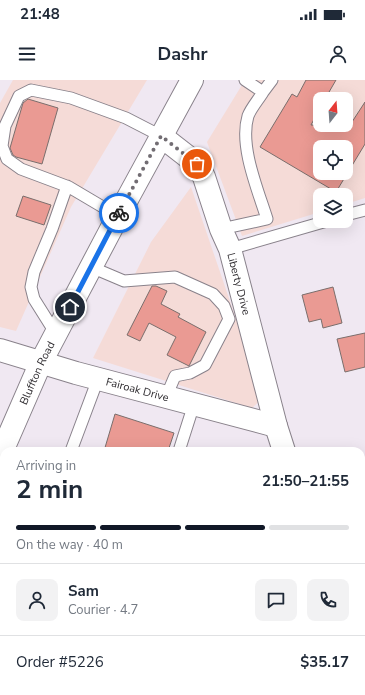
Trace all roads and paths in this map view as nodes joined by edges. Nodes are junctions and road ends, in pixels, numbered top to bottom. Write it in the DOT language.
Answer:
graph roads {
  1 [pos="245,80"];
  2 [pos="272,80"];
  3 [pos="188,82"];
  4 [pos="264,92"];
  5 [pos="161,136"];
  6 [pos="67,186"];
  7 [pos="365,210"];
  8 [pos="353,213"];
  9 [pos="118,216"];
  10 [pos="313,225"];
  11 [pos="221,229"];
  12 [pos="230,249"];
  13 [pos="91,267"];
  14 [pos="56,334"];
  15 [pos="0,350"];
  16 [pos="41,362"];
  17 [pos="98,379"];
  18 [pos="166,397"];
  19 [pos="194,404"];
  20 [pos="276,426"];
  21 [pos="4,447"];
  22 [pos="72,447"];
  23 [pos="180,447"];
  24 [pos="283,447"];
  1 -- 4 [label="lane"];
  2 -- 4 [label="lane"];
  3 -- 5 [label="street, Bluffton Road"];
  4 -- 11 [label="lane"];
  5 -- 6 [label="lane"];
  5 -- 9 [label="street, Bluffton Road"];
  5 -- 11 [label="street, Liberty Drive"];
  6 -- 9 [label="lane"];
  6 -- 14 [label="lane"];
  7 -- 8 [label="lane"];
  9 -- 13 [label="street, Bluffton Road"];
  10 -- 12 [label="lane"];
  11 -- 12 [label="street, Liberty Drive"];
  12 -- 20 [label="street, Liberty Drive"];
  13 -- 14 [label="street, Bluffton Road"];
  13 -- 18 [label="lane"];
  14 -- 16 [label="street, Bluffton Road"];
  15 -- 16 [label="street, Fairoak Drive"];
  16 -- 17 [label="street, Fairoak Drive"];
  16 -- 21 [label="street, Bluffton Road"];
  17 -- 18 [label="street, Fairoak Drive"];
  17 -- 22 [label="lane"];
  18 -- 19 [label="street, Fairoak Drive"];
  19 -- 20 [label="street, Fairoak Drive"];
  19 -- 23 [label="lane"];
  20 -- 24 [label="street, Liberty Drive"];
}
